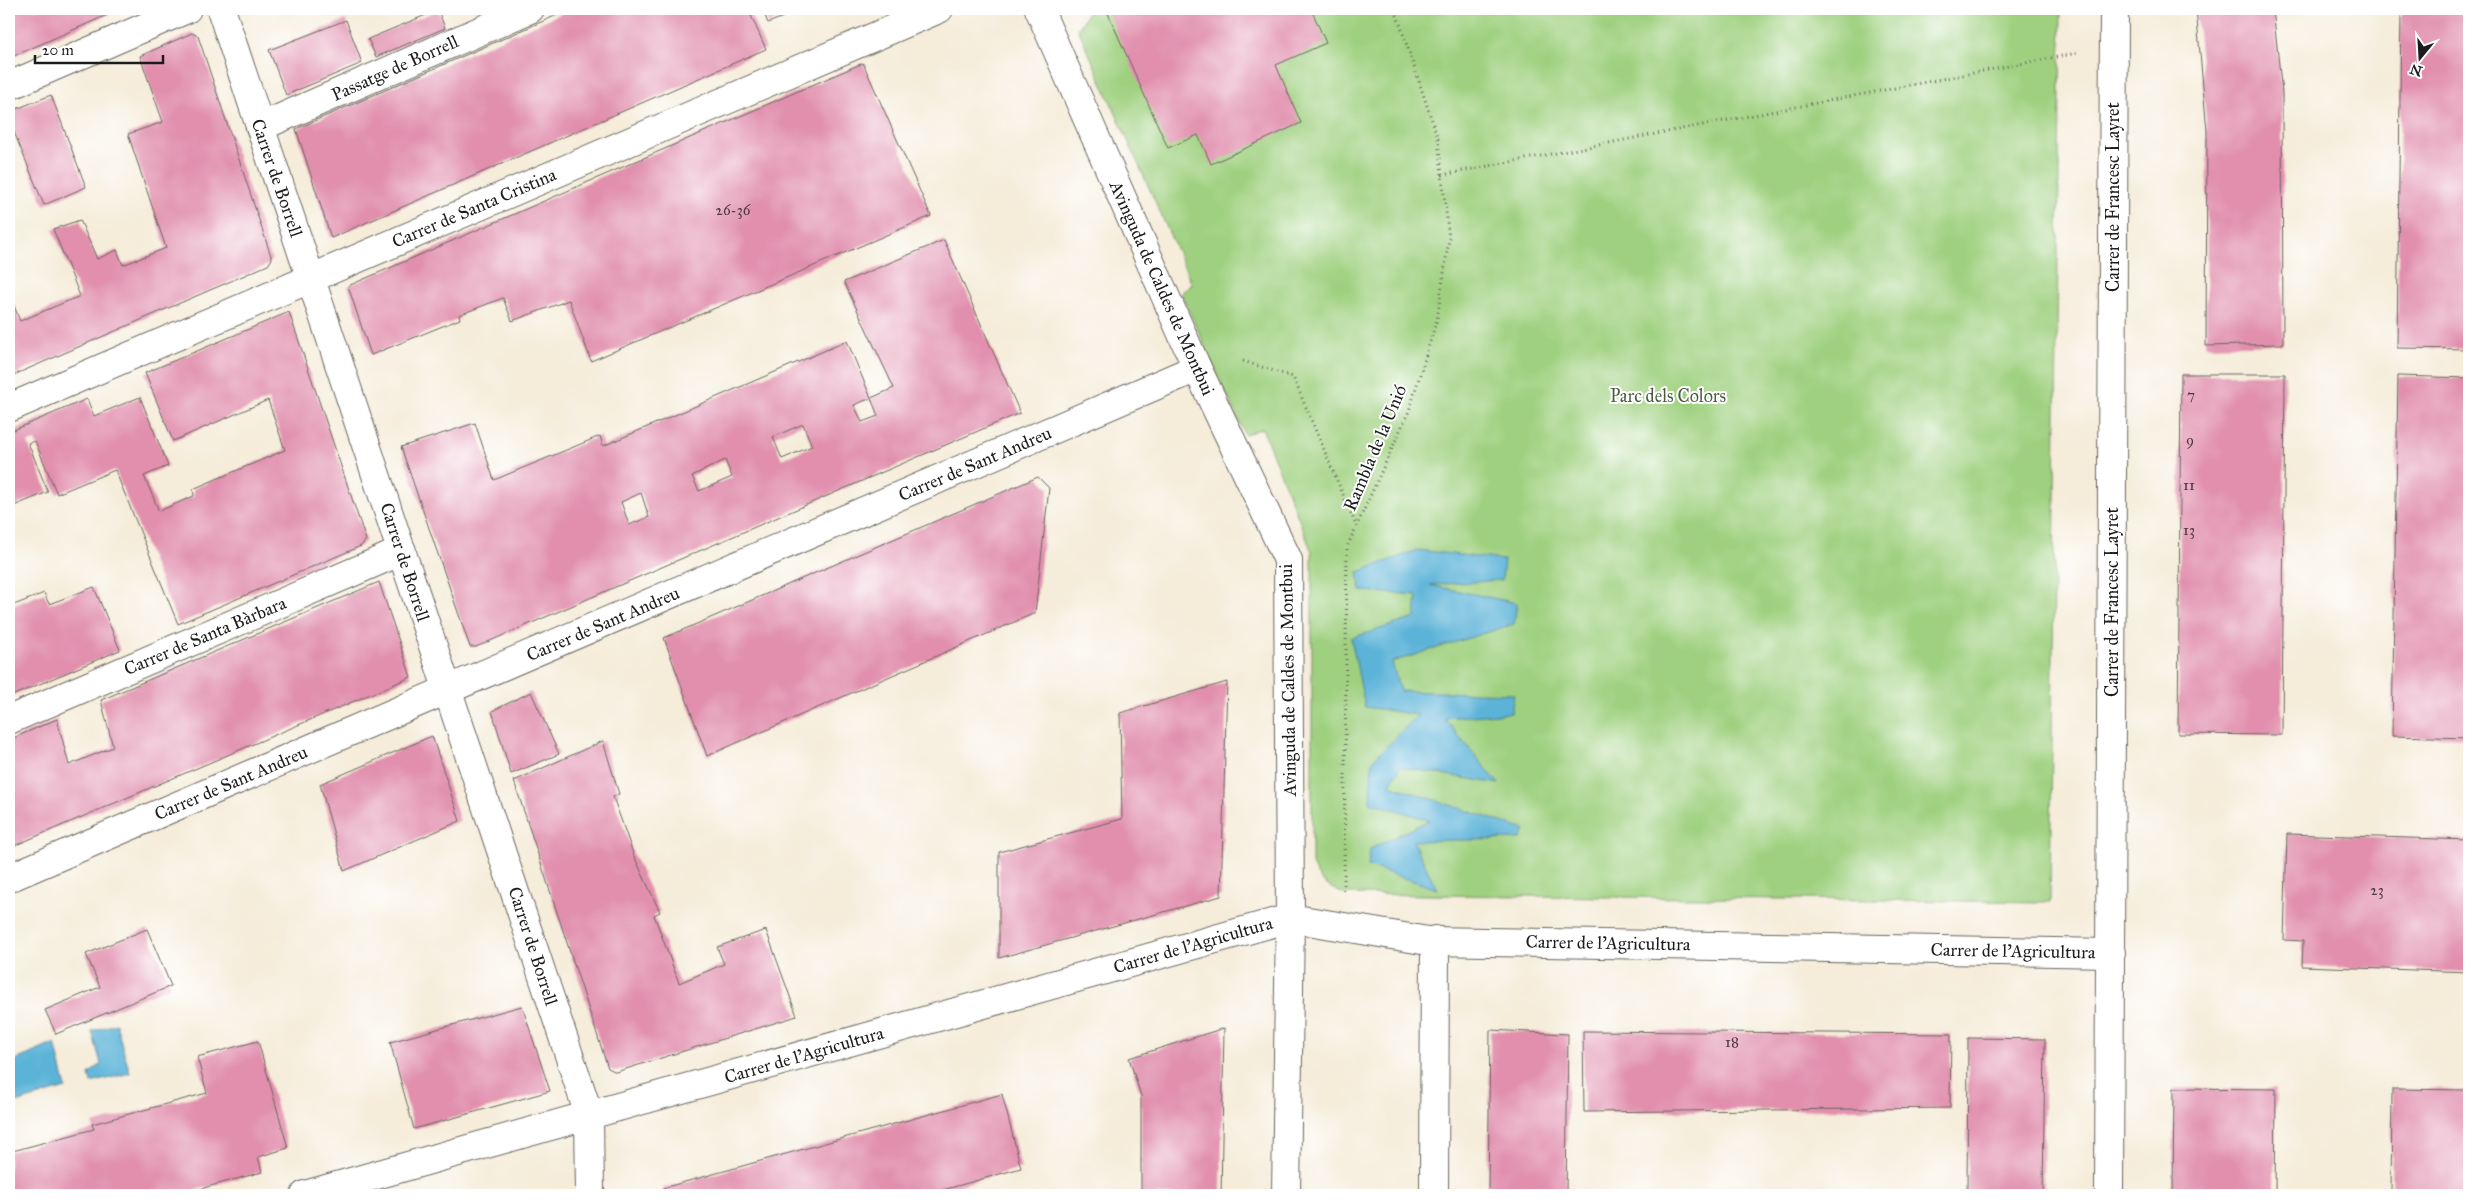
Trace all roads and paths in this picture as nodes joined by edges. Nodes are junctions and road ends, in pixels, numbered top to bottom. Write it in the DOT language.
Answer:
graph roads {
  1 [pos="187,9"];
  2 [pos="221,9"];
  3 [pos="530,9"];
  4 [pos="939,9"];
  5 [pos="1039,9"];
  6 [pos="1395,9"];
  7 [pos="2114,9"];
  8 [pos="2078,52"];
  9 [pos="9,86"];
  10 [pos="260,127"];
  11 [pos="1442,175"];
  12 [pos="311,278"];
  13 [pos="1243,361"];
  14 [pos="1198,368"];
  15 [pos="9,408"];
  16 [pos="1356,526"];
  17 [pos="402,551"];
  18 [pos="448,690"];
  19 [pos="9,720"];
  20 [pos="9,878"];
  21 [pos="1344,894"];
  22 [pos="1290,918"];
  23 [pos="1434,940"];
  24 [pos="2110,953"];
  25 [pos="589,1115"];
  26 [pos="305,1195"];
  27 [pos="590,1195"];
  28 [pos="1286,1195"];
  29 [pos="1434,1195"];
  30 [pos="2109,1195"];
  1 -- 9 [label="street"];
  2 -- 10 [label="street, Carrer de Borrell"];
  3 -- 10 [label="street, Passatge de Borrell"];
  4 -- 12 [label="street, Carrer de Santa Cristina"];
  5 -- 14 [label="street, Avinguda de Caldes de Montbui"];
  6 -- 11 [label="path, Rambla de la Unió"];
  7 -- 24 [label="street, Carrer de Francesc Layret"];
  8 -- 11 [label="path"];
  10 -- 12 [label="street, Carrer de Borrell"];
  11 -- 16 [label="path, Rambla de la Unió"];
  12 -- 15 [label="street, Carrer de Santa Cristina"];
  12 -- 17 [label="street, Carrer de Borrell"];
  13 -- 16 [label="path"];
  14 -- 18 [label="street, Carrer de Sant Andreu"];
  14 -- 22 [label="street, Avinguda de Caldes de Montbui"];
  16 -- 21 [label="path, Rambla de la Unió"];
  17 -- 18 [label="street, Carrer de Borrell"];
  17 -- 19 [label="street, Carrer de Santa Bàrbara"];
  18 -- 20 [label="street, Carrer de Sant Andreu"];
  18 -- 25 [label="street, Carrer de Borrell"];
  22 -- 23 [label="street, Carrer de l'Agricultura"];
  22 -- 25 [label="street, Carrer de l'Agricultura"];
  22 -- 28 [label="street, Avinguda de Caldes de Montbui"];
  23 -- 24 [label="street, Carrer de l'Agricultura"];
  23 -- 29 [label="street"];
  24 -- 30 [label="street, Carrer de Francesc Layret"];
  25 -- 26 [label="street, Carrer de l'Agricultura"];
  25 -- 27 [label="street, Carrer de Borrell"];
}
